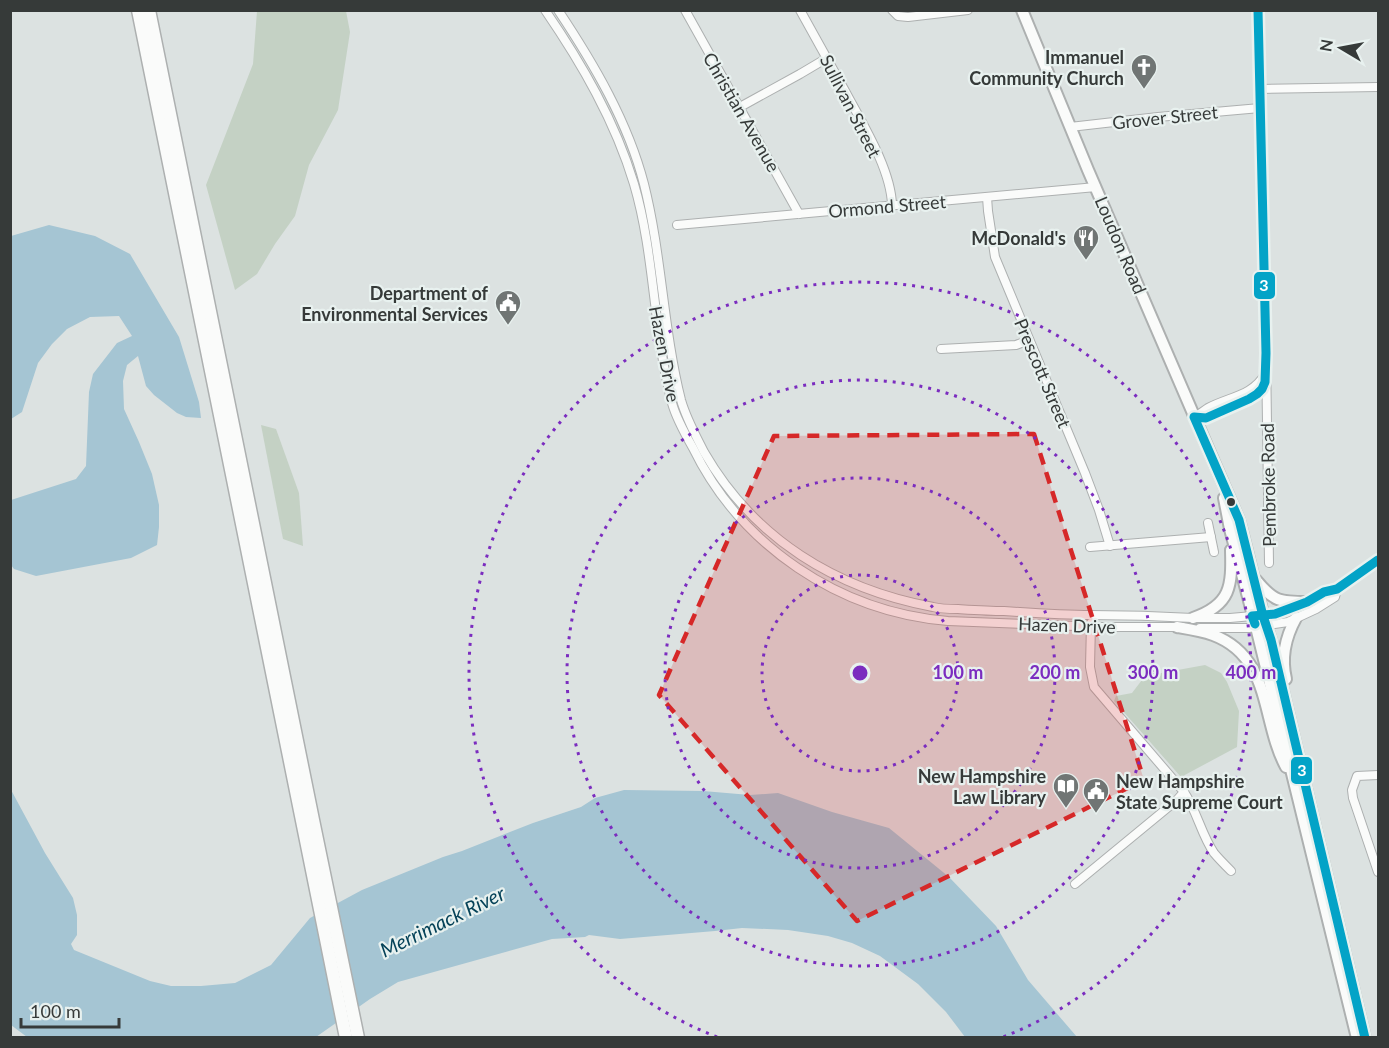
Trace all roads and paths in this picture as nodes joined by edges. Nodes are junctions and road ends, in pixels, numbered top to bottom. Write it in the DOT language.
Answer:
graph roads {
  1 [pos="138,10"];
  2 [pos="149,10"];
  3 [pos="545,10"];
  4 [pos="558,10"];
  5 [pos="685,10"];
  6 [pos="800,10"];
  7 [pos="892,10"];
  8 [pos="968,10"];
  9 [pos="1022,10"];
  10 [pos="1257,10"];
  11 [pos="827,58"];
  12 [pos="1378,87"];
  13 [pos="1259,88"];
  14 [pos="740,107"];
  15 [pos="1260,108"];
  16 [pos="1070,126"];
  17 [pos="1096,187"];
  18 [pos="987,197"];
  19 [pos="892,205"];
  20 [pos="799,214"];
  21 [pos="677,225"];
  22 [pos="1029,340"];
  23 [pos="941,349"];
  24 [pos="1266,372"];
  25 [pos="1194,417"];
  26 [pos="1220,480"];
  27 [pos="1208,523"];
  28 [pos="1230,529"];
  29 [pos="1211,537"];
  30 [pos="1110,546"];
  31 [pos="1090,547"];
  32 [pos="1214,552"];
  33 [pos="1378,560"];
  34 [pos="1269,563"];
  35 [pos="1254,579"];
  36 [pos="1337,589"];
  37 [pos="1307,602"];
  38 [pos="1091,615"];
  39 [pos="1193,618"];
  40 [pos="1296,618"];
  41 [pos="1259,621"];
  42 [pos="1091,626"];
  43 [pos="1177,627"];
  44 [pos="1297,753"];
  45 [pos="1378,775"];
  46 [pos="1293,780"];
  47 [pos="1184,792"];
  48 [pos="1231,870"];
  49 [pos="1378,872"];
  50 [pos="320,882"];
  51 [pos="1075,884"];
  52 [pos="353,1036"];
  53 [pos="1357,1038"];
  54 [pos="1365,1038"];
  1 -- 50 [label="highway"];
  2 -- 50 [label="highway"];
  3 -- 42 [label="street, Hazen Drive"];
  4 -- 38 [label="street, Hazen Drive"];
  5 -- 14 [label="street, Christian Avenue"];
  6 -- 11 [label="street, Sullivan Street"];
  7 -- 8 [label="street"];
  9 -- 16 [label="main road, Loudon Road"];
  10 -- 13 [label="street, Pembroke Road"];
  11 -- 14 [label="street"];
  11 -- 19 [label="street, Sullivan Street"];
  12 -- 13 [label="street"];
  13 -- 15 [label="street, Pembroke Road"];
  14 -- 20 [label="street, Christian Avenue"];
  15 -- 16 [label="street, Grover Street"];
  15 -- 24 [label="street, Pembroke Road"];
  16 -- 17 [label="main road, Loudon Road"];
  17 -- 18 [label="street, Ormond Street"];
  17 -- 25 [label="main road, Loudon Road"];
  18 -- 19 [label="street, Ormond Street"];
  18 -- 22 [label="street, Prescott Street"];
  19 -- 20 [label="street, Ormond Street"];
  20 -- 21 [label="street, Ormond Street"];
  22 -- 23 [label="street"];
  22 -- 30 [label="street, Prescott Street"];
  24 -- 25 [label="street"];
  24 -- 34 [label="street, Pembroke Road"];
  25 -- 26 [label="main road, Loudon Road"];
  26 -- 28 [label="main road, Loudon Road"];
  26 -- 35 [label="main road, Loudon Road"];
  27 -- 29 [label="street"];
  28 -- 39 [label="main road"];
  28 -- 41 [label="main road, Loudon Road"];
  29 -- 30 [label="street"];
  29 -- 32 [label="street"];
  30 -- 31 [label="street"];
  33 -- 36 [label="street"];
  35 -- 37 [label="main road"];
  35 -- 41 [label="main road, Loudon Road"];
  36 -- 37 [label="street"];
  36 -- 40 [label="street"];
  37 -- 41 [label="street"];
  38 -- 39 [label="street, Hazen Drive"];
  38 -- 42 [label="street"];
  39 -- 41 [label="street, Hazen Drive"];
  40 -- 41 [label="street"];
  40 -- 44 [label="main road"];
  41 -- 43 [label="street, Hazen Drive"];
  41 -- 44 [label="main road, Loudon Road"];
  41 -- 46 [label="main road, Loudon Road"];
  42 -- 43 [label="street, Hazen Drive"];
  42 -- 47 [label="street"];
  43 -- 46 [label="main road"];
  44 -- 54 [label="main road, Loudon Road"];
  45 -- 49 [label="street"];
  46 -- 53 [label="main road, Loudon Road"];
  47 -- 48 [label="street"];
  47 -- 51 [label="street"];
  50 -- 52 [label="highway"];
}
